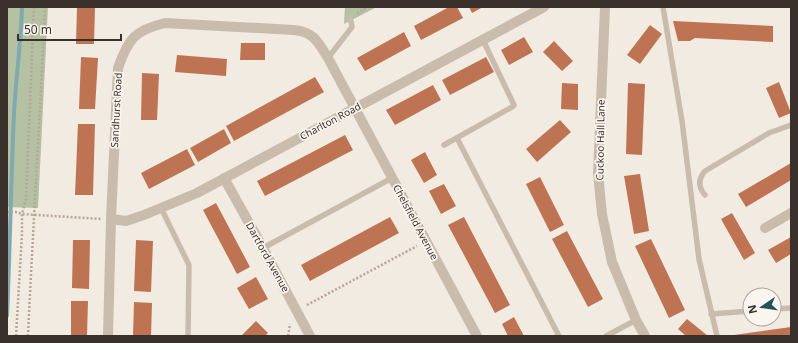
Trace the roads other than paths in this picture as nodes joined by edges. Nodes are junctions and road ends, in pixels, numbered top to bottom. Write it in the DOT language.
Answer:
graph roads {
  1 [pos="544,7"];
  2 [pos="605,7"];
  3 [pos="663,7"];
  4 [pos="350,17"];
  5 [pos="483,40"];
  6 [pos="328,58"];
  7 [pos="354,108"];
  8 [pos="791,124"];
  9 [pos="457,138"];
  10 [pos="444,145"];
  11 [pos="224,178"];
  12 [pos="392,178"];
  13 [pos="704,195"];
  14 [pos="161,208"];
  15 [pos="791,213"];
  16 [pos="111,219"];
  17 [pos="765,228"];
  18 [pos="263,248"];
  19 [pos="742,312"];
  20 [pos="711,314"];
  21 [pos="636,320"];
  22 [pos="108,336"];
  23 [pos="188,336"];
  24 [pos="310,336"];
  25 [pos="477,336"];
  26 [pos="559,336"];
  27 [pos="606,336"];
  28 [pos="645,336"];
  29 [pos="717,336"];
  1 -- 5 [label="street, Charlton Road"];
  2 -- 21 [label="street, Cuckoo Hall Lane"];
  3 -- 20 [label="lane"];
  4 -- 6 [label="lane"];
  5 -- 7 [label="street, Charlton Road"];
  5 -- 9 [label="lane"];
  6 -- 7 [label="street, Sandhurst Road"];
  6 -- 16 [label="street, Sandhurst Road"];
  7 -- 11 [label="street, Charlton Road"];
  7 -- 12 [label="street, Chelsfield Avenue"];
  8 -- 13 [label="lane"];
  9 -- 10 [label="lane"];
  9 -- 26 [label="lane"];
  11 -- 14 [label="street, Charlton Road"];
  11 -- 18 [label="street, Dartford Avenue"];
  12 -- 18 [label="lane"];
  12 -- 25 [label="street, Chelsfield Avenue"];
  14 -- 16 [label="street, Charlton Road"];
  14 -- 23 [label="lane"];
  15 -- 17 [label="street"];
  16 -- 22 [label="street, Sandhurst Road"];
  18 -- 24 [label="street, Dartford Avenue"];
  19 -- 20 [label="lane"];
  20 -- 29 [label="lane"];
  21 -- 27 [label="lane"];
  21 -- 28 [label="street, Cuckoo Hall Lane"];
}
